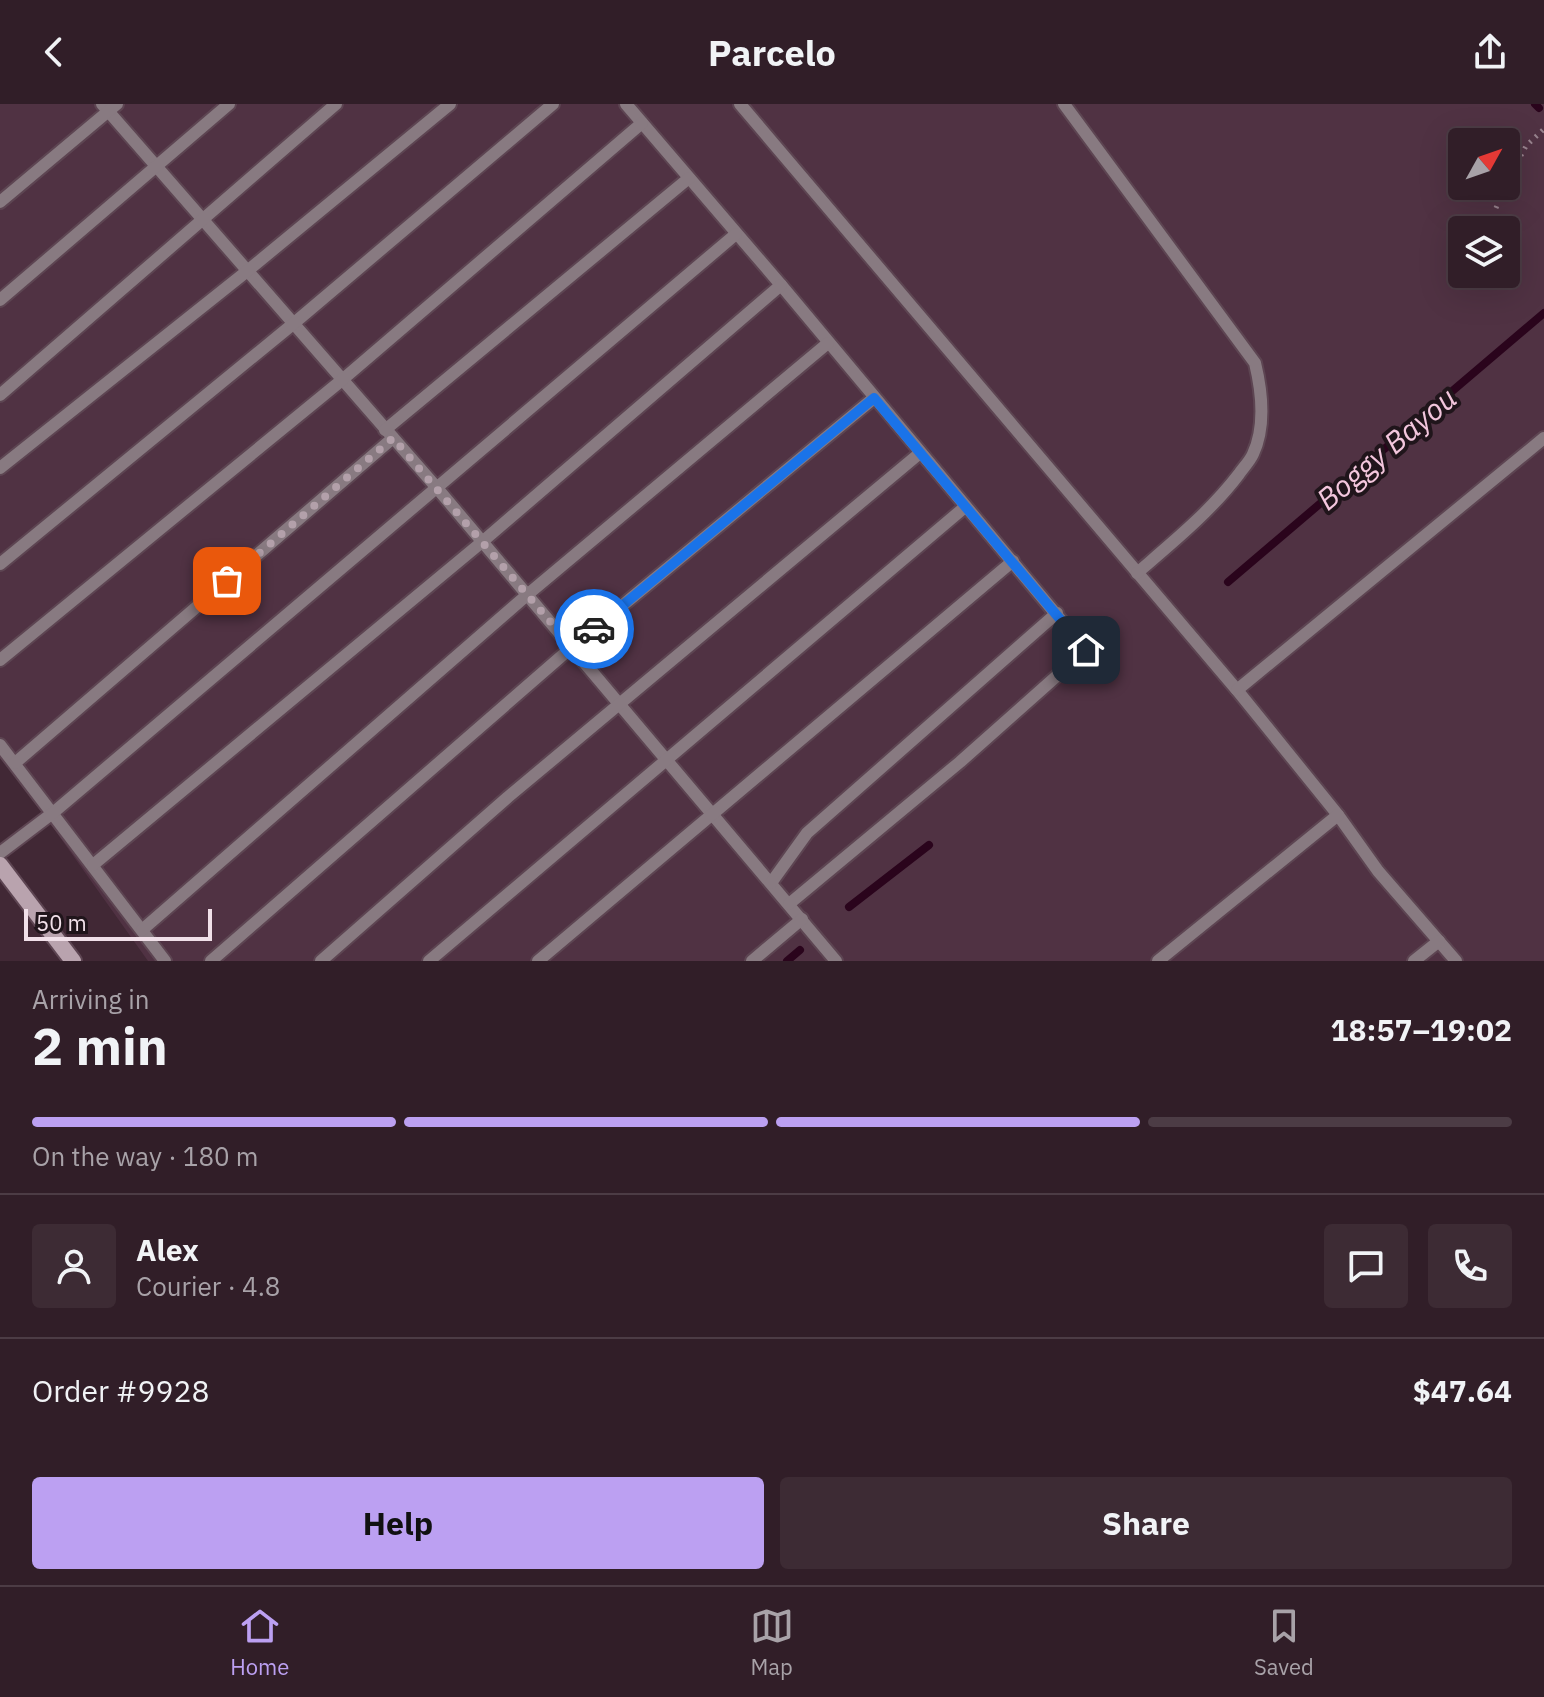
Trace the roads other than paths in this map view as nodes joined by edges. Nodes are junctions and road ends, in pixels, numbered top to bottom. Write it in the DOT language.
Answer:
graph roads {
  1 [pos="229,104"];
  2 [pos="336,104"];
  3 [pos="450,104"];
  4 [pos="553,104"];
  5 [pos="626,104"];
  6 [pos="740,104"];
  7 [pos="1064,104"];
  8 [pos="109,106"];
  9 [pos="642,123"];
  10 [pos="155,166"];
  11 [pos="689,178"];
  12 [pos="0,202"];
  13 [pos="201,219"];
  14 [pos="736,234"];
  15 [pos="246,272"];
  16 [pos="781,285"];
  17 [pos="0,300"];
  18 [pos="293,324"];
  19 [pos="828,343"];
  20 [pos="342,380"];
  21 [pos="0,395"];
  22 [pos="874,398"];
  23 [pos="389,434"];
  24 [pos="1544,438"];
  25 [pos="920,453"];
  26 [pos="0,468"];
  27 [pos="437,488"];
  28 [pos="965,507"];
  29 [pos="482,542"];
  30 [pos="1013,561"];
  31 [pos="0,564"];
  32 [pos="1137,573"];
  33 [pos="527,595"];
  34 [pos="1057,613"];
  35 [pos="572,647"];
  36 [pos="0,660"];
  37 [pos="1237,690"];
  38 [pos="620,704"];
  39 [pos="0,745"];
  40 [pos="665,758"];
  41 [pos="15,763"];
  42 [pos="54,812"];
  43 [pos="712,813"];
  44 [pos="1338,815"];
  45 [pos="0,853"];
  46 [pos="0,865"];
  47 [pos="93,865"];
  48 [pos="771,883"];
  49 [pos="789,904"];
  50 [pos="802,919"];
  51 [pos="142,930"];
  52 [pos="1439,941"];
  53 [pos="73,961"];
  54 [pos="165,961"];
  55 [pos="211,961"];
  56 [pos="321,961"];
  57 [pos="429,961"];
  58 [pos="538,961"];
  59 [pos="752,961"];
  60 [pos="836,961"];
  61 [pos="1158,961"];
  62 [pos="1414,961"];
  63 [pos="1456,961"];
  1 -- 10 [label="lane"];
  2 -- 13 [label="lane"];
  3 -- 15 [label="lane"];
  4 -- 18 [label="lane"];
  5 -- 9 [label="lane"];
  6 -- 32 [label="lane"];
  7 -- 32 [label="lane"];
  8 -- 10 [label="lane"];
  8 -- 12 [label="lane"];
  9 -- 11 [label="lane"];
  9 -- 20 [label="lane"];
  10 -- 13 [label="lane"];
  10 -- 17 [label="lane"];
  11 -- 14 [label="lane"];
  11 -- 23 [label="lane"];
  13 -- 15 [label="lane"];
  13 -- 21 [label="lane"];
  14 -- 16 [label="lane"];
  14 -- 27 [label="lane"];
  15 -- 18 [label="lane"];
  15 -- 26 [label="lane"];
  16 -- 19 [label="lane"];
  16 -- 29 [label="lane"];
  18 -- 20 [label="lane"];
  18 -- 31 [label="lane"];
  19 -- 22 [label="lane"];
  19 -- 33 [label="lane"];
  20 -- 23 [label="lane"];
  20 -- 36 [label="lane"];
  22 -- 25 [label="lane"];
  22 -- 35 [label="lane"];
  23 -- 27 [label="lane"];
  23 -- 41 [label="lane"];
  24 -- 37 [label="lane"];
  25 -- 28 [label="lane"];
  25 -- 38 [label="lane"];
  27 -- 29 [label="lane"];
  27 -- 42 [label="lane"];
  28 -- 30 [label="lane"];
  28 -- 40 [label="lane"];
  29 -- 33 [label="lane"];
  29 -- 47 [label="lane"];
  30 -- 34 [label="lane"];
  30 -- 43 [label="lane"];
  32 -- 37 [label="lane"];
  33 -- 35 [label="lane"];
  33 -- 51 [label="lane"];
  34 -- 48 [label="lane"];
  34 -- 49 [label="lane"];
  35 -- 38 [label="lane"];
  35 -- 55 [label="lane"];
  37 -- 44 [label="lane"];
  38 -- 40 [label="lane"];
  38 -- 56 [label="lane"];
  39 -- 41 [label="lane"];
  40 -- 43 [label="lane"];
  40 -- 57 [label="lane"];
  41 -- 42 [label="lane"];
  42 -- 45 [label="lane"];
  42 -- 47 [label="lane"];
  43 -- 48 [label="lane"];
  43 -- 58 [label="lane"];
  44 -- 52 [label="lane"];
  44 -- 61 [label="lane"];
  46 -- 53 [label="main road"];
  47 -- 51 [label="lane"];
  48 -- 49 [label="lane"];
  49 -- 50 [label="lane"];
  50 -- 59 [label="lane"];
  50 -- 60 [label="lane"];
  51 -- 54 [label="lane"];
  52 -- 62 [label="lane"];
  52 -- 63 [label="lane"];
}
